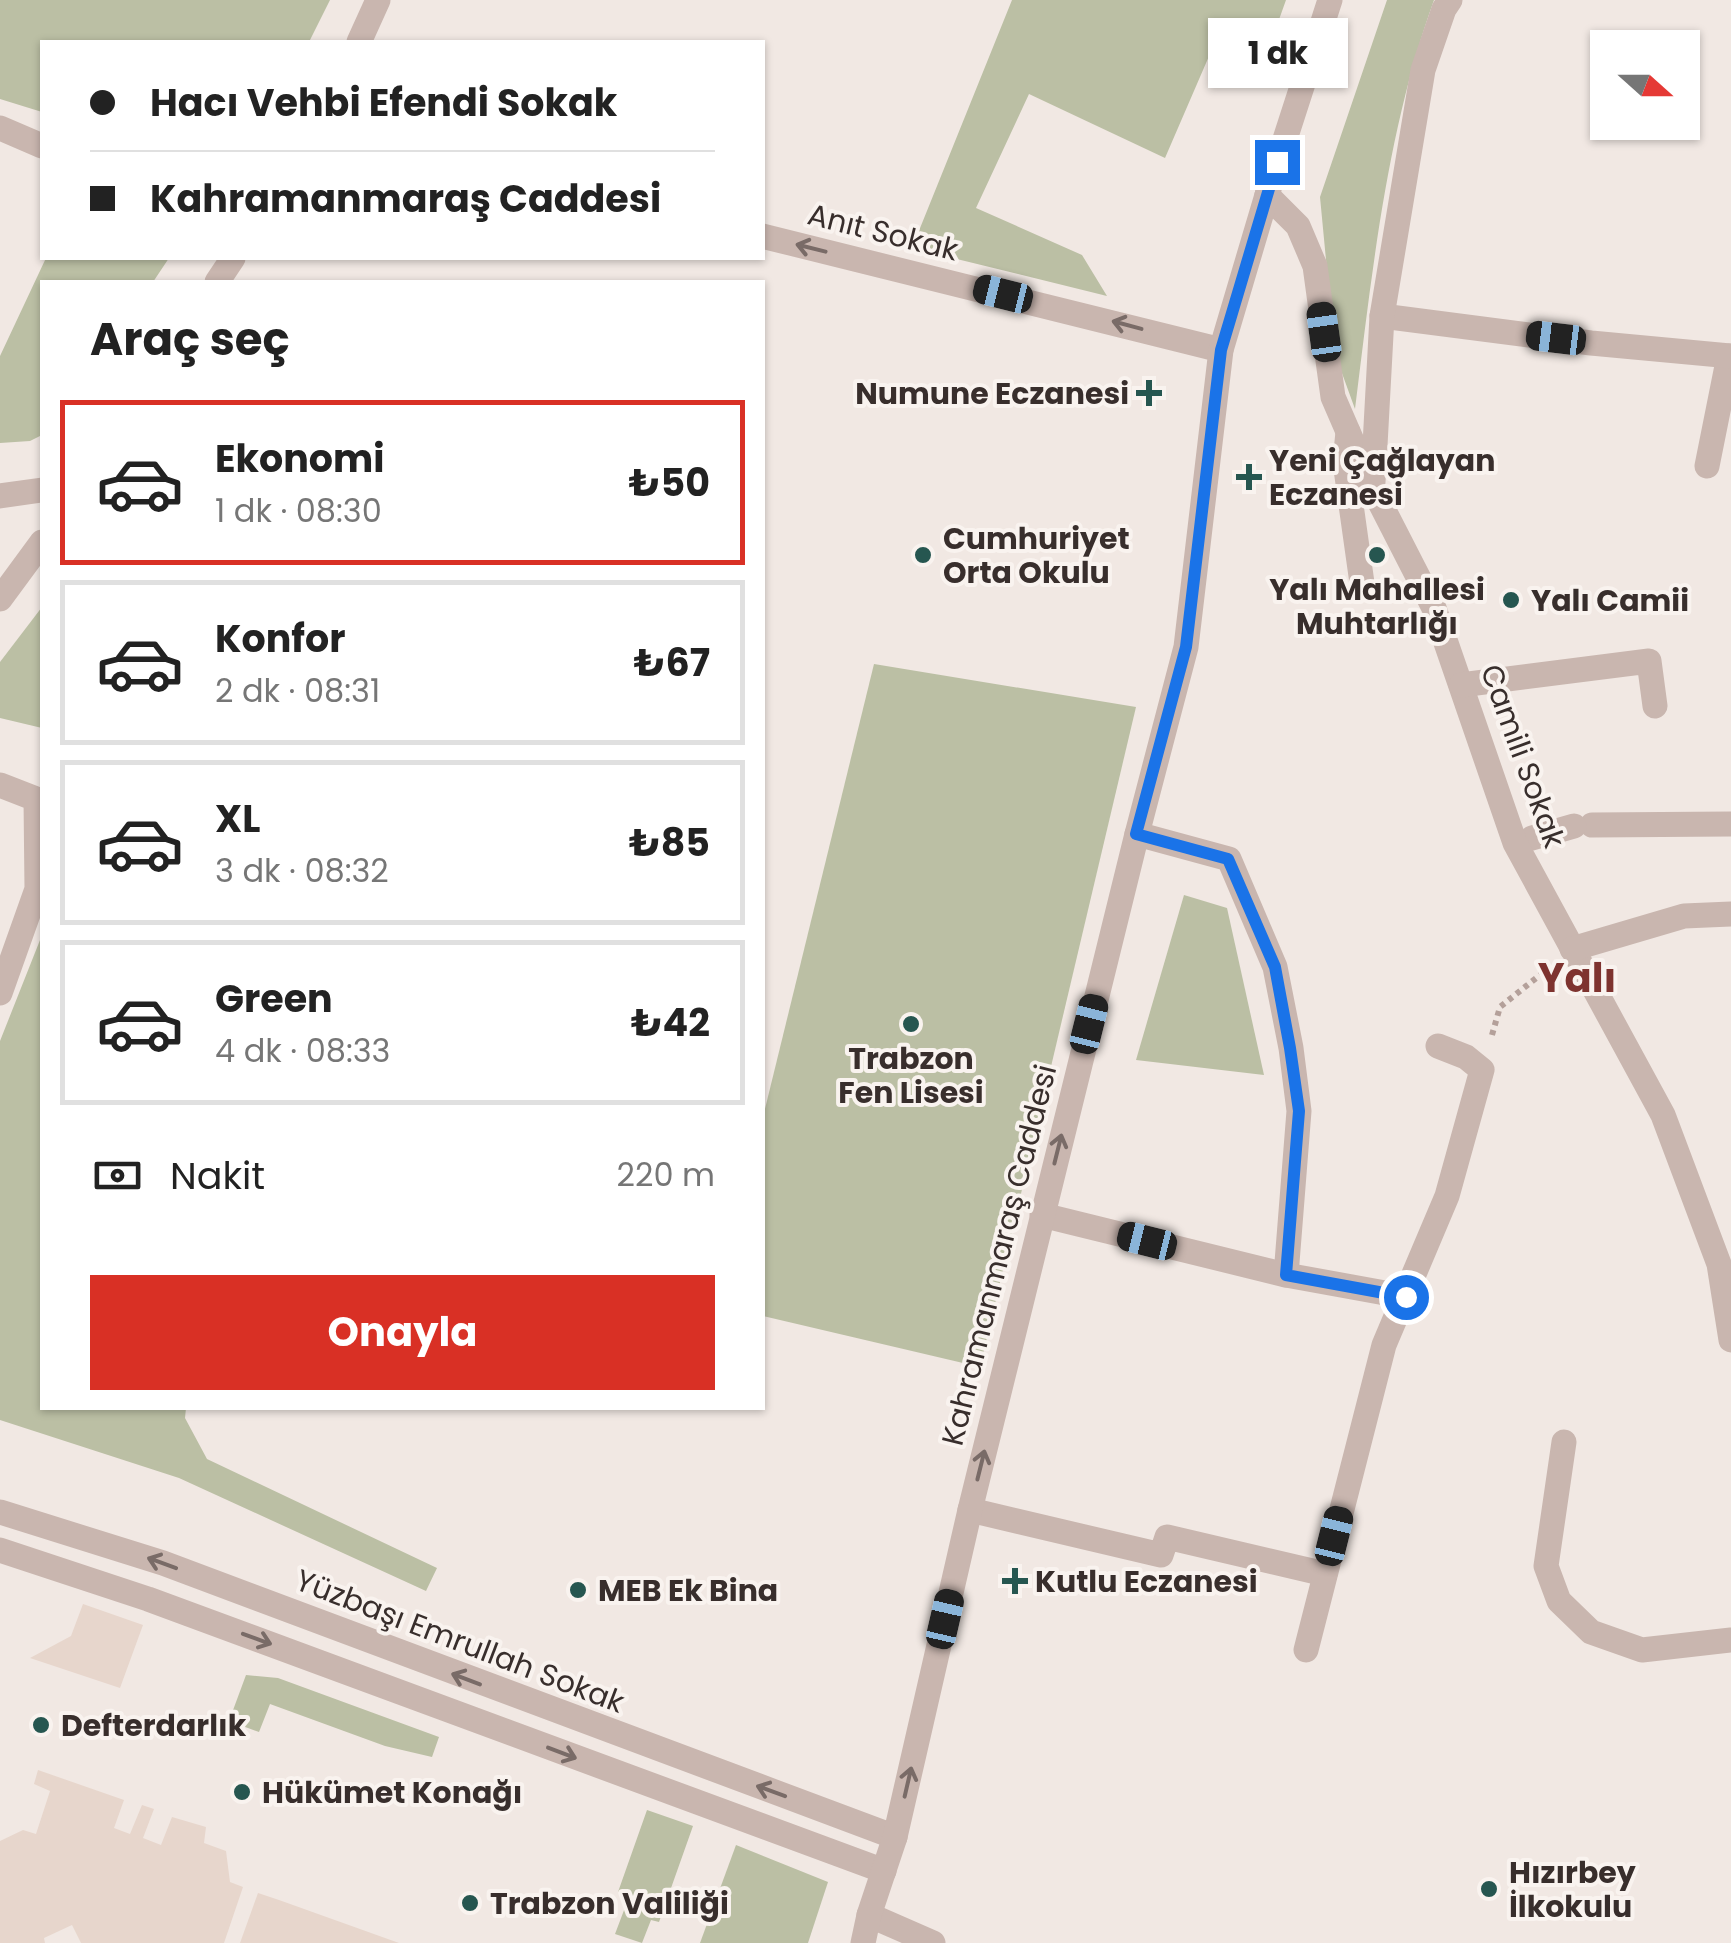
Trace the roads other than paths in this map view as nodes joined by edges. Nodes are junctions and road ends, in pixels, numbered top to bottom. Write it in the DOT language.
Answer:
graph roads {
  1 [pos="378,0"];
  2 [pos="1330,0"];
  3 [pos="1450,0"];
  4 [pos="360,40"];
  5 [pos="0,128"];
  6 [pos="40,145"];
  7 [pos="1267,194"];
  8 [pos="765,237"];
  9 [pos="1382,316"];
  10 [pos="1221,350"];
  11 [pos="1730,356"];
  12 [pos="1348,432"];
  13 [pos="1707,466"];
  14 [pos="1372,488"];
  15 [pos="40,490"];
  16 [pos="0,496"];
  17 [pos="40,545"];
  18 [pos="1362,582"];
  19 [pos="0,599"];
  20 [pos="1461,685"];
  21 [pos="1655,706"];
  22 [pos="0,785"];
  23 [pos="1731,824"];
  24 [pos="1136,834"];
  25 [pos="1532,838"];
  26 [pos="1731,914"];
  27 [pos="1572,950"];
  28 [pos="0,993"];
  29 [pos="1438,1046"];
  30 [pos="1042,1215"];
  31 [pos="1725,1265"];
  32 [pos="1286,1275"];
  33 [pos="1406,1297"];
  34 [pos="1731,1340"];
  35 [pos="1564,1442"];
  36 [pos="970,1510"];
  37 [pos="0,1512"];
  38 [pos="0,1550"];
  39 [pos="1325,1574"];
  40 [pos="1731,1640"];
  41 [pos="1306,1650"];
  42 [pos="895,1838"];
  43 [pos="884,1871"];
  44 [pos="869,1915"];
  45 [pos="863,1943"];
  46 [pos="932,1943"];
  1 -- 4 [label="street"];
  2 -- 7 [label="street, Kahramanmaraş Caddesi"];
  3 -- 9 [label="street"];
  5 -- 6 [label="street"];
  7 -- 10 [label="street, Kahramanmaraş Caddesi"];
  7 -- 12 [label="street, Camili Sokak"];
  10 -- 8 [label="street, Anıt Sokak, one-way"];
  9 -- 11 [label="street"];
  9 -- 14 [label="street"];
  10 -- 24 [label="street, Kahramanmaraş Caddesi"];
  11 -- 13 [label="street"];
  12 -- 14 [label="street, Camili Sokak"];
  12 -- 18 [label="street"];
  14 -- 20 [label="street, Camili Sokak"];
  15 -- 16 [label="street"];
  17 -- 19 [label="street"];
  20 -- 21 [label="street"];
  20 -- 27 [label="street, Camili Sokak"];
  22 -- 28 [label="street"];
  23 -- 25 [label="street"];
  30 -- 24 [label="street, Kahramanmaraş Caddesi, one-way"];
  24 -- 32 [label="street"];
  26 -- 27 [label="street"];
  27 -- 31 [label="street, Camili Sokak"];
  29 -- 33 [label="street"];
  30 -- 32 [label="street"];
  36 -- 30 [label="street, Kahramanmaraş Caddesi, one-way"];
  31 -- 34 [label="street, Camili Sokak"];
  32 -- 33 [label="street"];
  33 -- 39 [label="street"];
  35 -- 40 [label="street"];
  36 -- 39 [label="street"];
  42 -- 36 [label="street, Kahramanmaraş Caddesi, one-way"];
  42 -- 37 [label="street, Yüzbaşı Emrullah Sokak, one-way"];
  38 -- 43 [label="street, one-way"];
  39 -- 41 [label="street"];
  42 -- 43 [label="street, Kahramanmaraş Caddesi"];
  43 -- 44 [label="street, Kahramanmaraş Caddesi"];
  44 -- 45 [label="street, Kahramanmaraş Caddesi"];
  44 -- 46 [label="street"];
}
